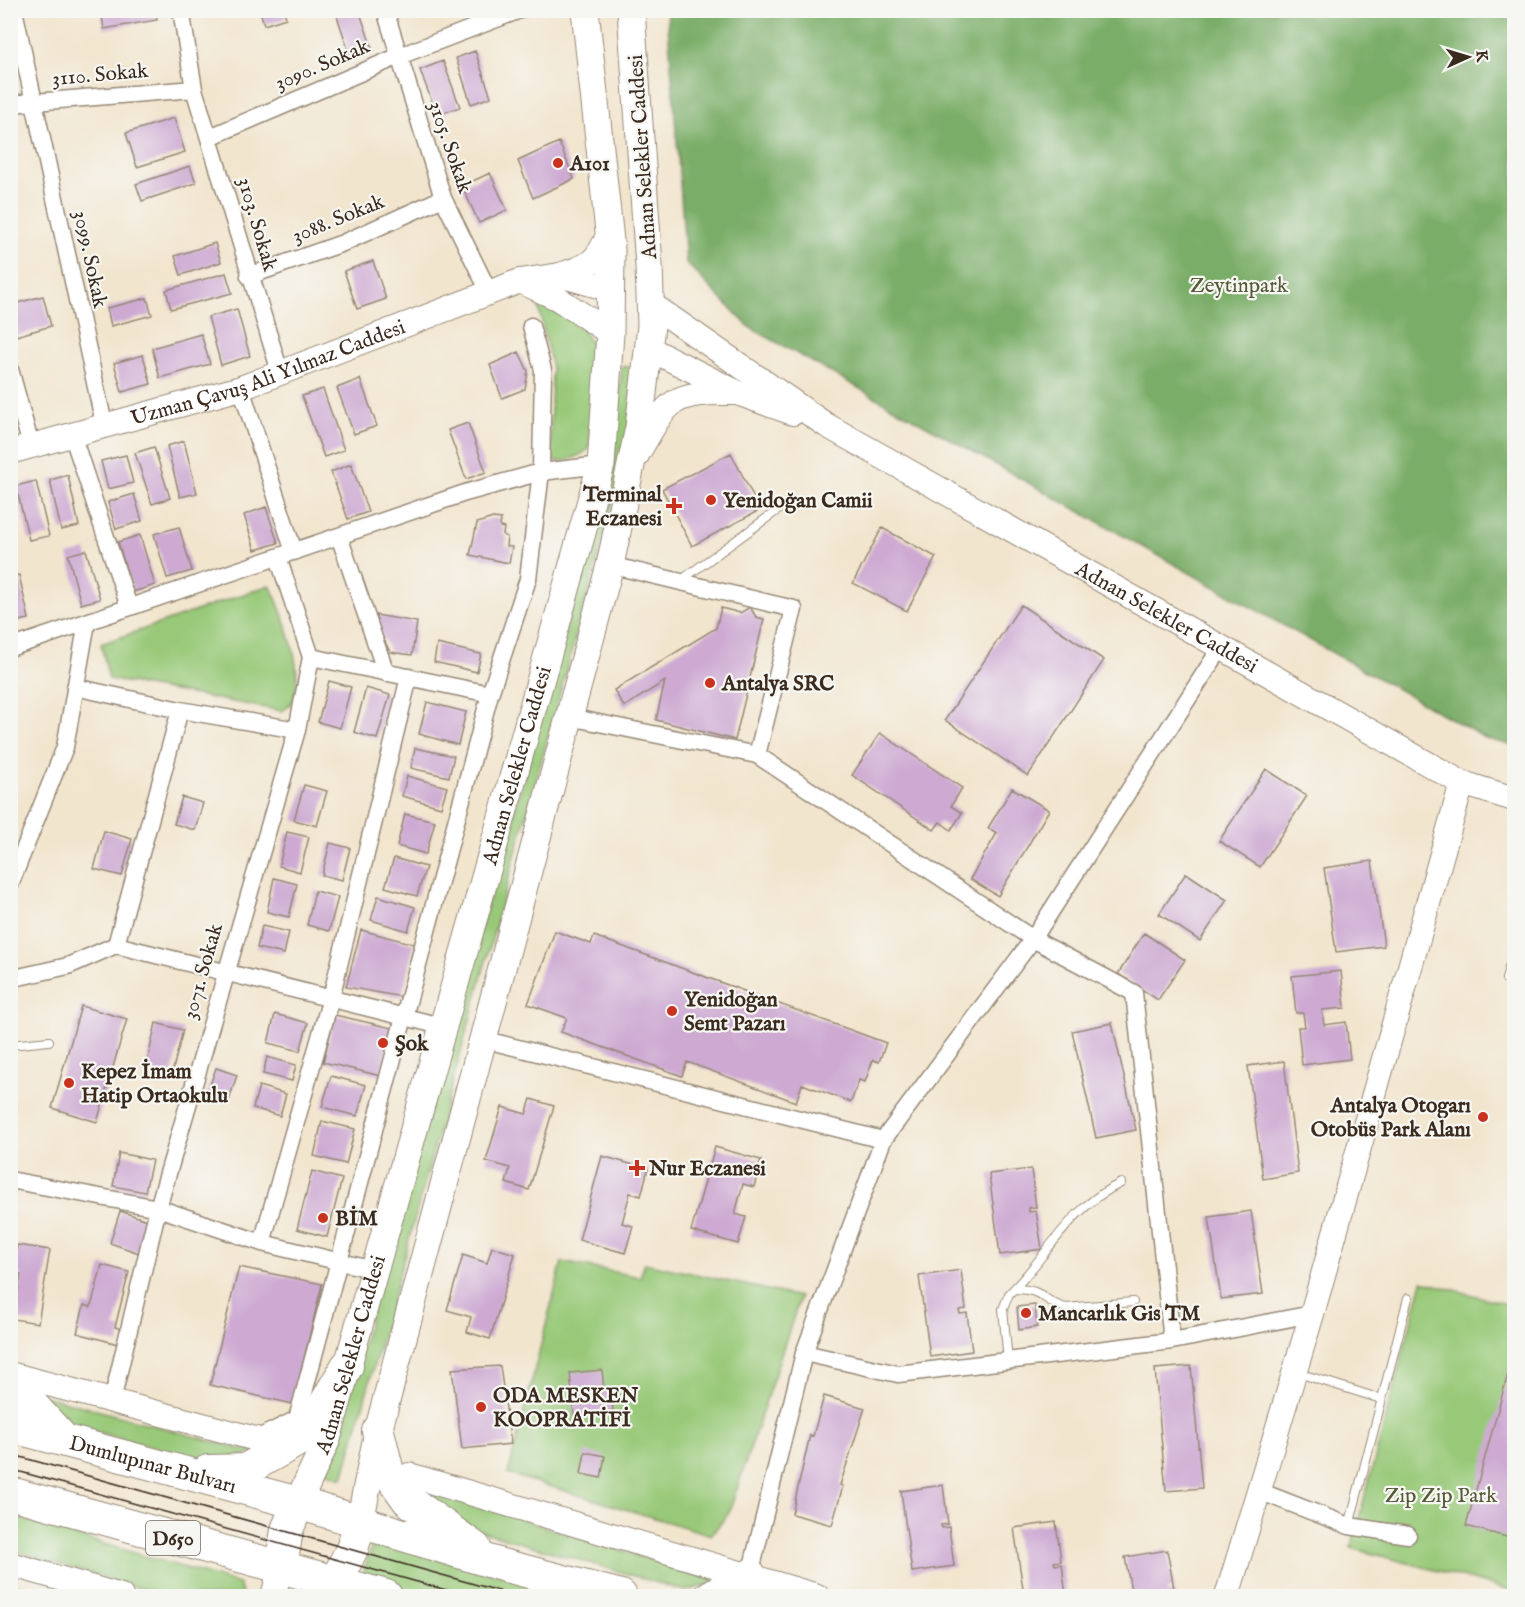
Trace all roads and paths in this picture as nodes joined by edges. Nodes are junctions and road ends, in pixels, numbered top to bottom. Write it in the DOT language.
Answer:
graph roads {
  1 [pos="14,10"];
  2 [pos="181,10"];
  3 [pos="385,10"];
  4 [pos="520,10"];
  5 [pos="585,10"];
  6 [pos="631,10"];
  7 [pos="397,57"];
  8 [pos="194,89"];
  9 [pos="34,103"];
  10 [pos="10,104"];
  11 [pos="210,136"];
  12 [pos="443,198"];
  13 [pos="609,234"];
  14 [pos="560,275"];
  15 [pos="249,276"];
  16 [pos="519,281"];
  17 [pos="612,290"];
  18 [pos="489,292"];
  19 [pos="651,304"];
  20 [pos="531,327"];
  21 [pos="610,333"];
  22 [pos="648,348"];
  23 [pos="10,369"];
  24 [pos="280,372"];
  25 [pos="241,388"];
  26 [pos="740,394"];
  27 [pos="104,424"];
  28 [pos="826,425"];
  29 [pos="72,434"];
  30 [pos="20,449"];
  31 [pos="633,462"];
  32 [pos="601,465"];
  33 [pos="541,471"];
  34 [pos="789,502"];
  35 [pos="339,536"];
  36 [pos="286,554"];
  37 [pos="610,565"];
  38 [pos="680,582"];
  39 [pos="129,608"];
  40 [pos="87,622"];
  41 [pos="10,648"];
  42 [pos="1220,649"];
  43 [pos="311,657"];
  44 [pos="386,673"];
  45 [pos="409,677"];
  46 [pos="75,687"];
  47 [pos="490,694"];
  48 [pos="180,710"];
  49 [pos="569,717"];
  50 [pos="297,729"];
  51 [pos="758,755"];
  52 [pos="1462,783"];
  53 [pos="1515,799"];
  54 [pos="10,885"];
  55 [pos="1033,939"];
  56 [pos="116,945"];
  57 [pos="1515,949"];
  58 [pos="225,972"];
  59 [pos="10,979"];
  60 [pos="1506,979"];
  61 [pos="332,998"];
  62 [pos="404,1016"];
  63 [pos="441,1026"];
  64 [pos="482,1039"];
  65 [pos="49,1041"];
  66 [pos="10,1045"];
  67 [pos="883,1140"];
  68 [pos="10,1180"];
  69 [pos="1121,1183"];
  70 [pos="158,1208"];
  71 [pos="262,1243"];
  72 [pos="339,1262"];
  73 [pos="374,1270"];
  74 [pos="1014,1289"];
  75 [pos="1408,1298"];
  76 [pos="1133,1302"];
  77 [pos="1312,1314"];
  78 [pos="1172,1341"];
  79 [pos="804,1353"];
  80 [pos="1008,1361"];
  81 [pos="347,1366"];
  82 [pos="1295,1372"];
  83 [pos="10,1374"];
  84 [pos="10,1381"];
  85 [pos="1381,1399"];
  86 [pos="112,1401"];
  87 [pos="10,1426"];
  88 [pos="378,1431"];
  89 [pos="256,1439"];
  90 [pos="66,1441"];
  91 [pos="180,1472"];
  92 [pos="409,1475"];
  93 [pos="1259,1491"];
  94 [pos="10,1493"];
  95 [pos="298,1503"];
  96 [pos="360,1522"];
  97 [pos="1349,1526"];
  98 [pos="1408,1535"];
  99 [pos="10,1564"];
  100 [pos="498,1564"];
  101 [pos="750,1575"];
  102 [pos="277,1582"];
  103 [pos="333,1589"];
  104 [pos="121,1596"];
  105 [pos="386,1596"];
  106 [pos="621,1596"];
  107 [pos="711,1596"];
  108 [pos="817,1596"];
  109 [pos="1227,1596"];
  1 -- 9 [label="street, 3099. Sokak"];
  2 -- 8 [label="street, 3103. Sokak"];
  3 -- 7 [label="street, 3105. Sokak"];
  4 -- 7 [label="street, 3090. Sokak"];
  5 -- 13 [label="main road, Adnan Selekler Caddesi"];
  6 -- 19 [label="main road, Adnan Selekler Caddesi"];
  7 -- 11 [label="street, 3090. Sokak"];
  7 -- 12 [label="street, 3105. Sokak"];
  8 -- 9 [label="street, 3110. Sokak"];
  8 -- 11 [label="street, 3103. Sokak"];
  9 -- 10 [label="street, 3110. Sokak"];
  9 -- 27 [label="street, 3099. Sokak"];
  11 -- 15 [label="street, 3103. Sokak"];
  12 -- 15 [label="street, 3088. Sokak"];
  12 -- 18 [label="street, 3105. Sokak"];
  13 -- 14 [label="street, Uzman Çavuş Ali Yılmaz Caddesi"];
  13 -- 17 [label="main road, Adnan Selekler Caddesi"];
  14 -- 16 [label="street, Uzman Çavuş Ali Yılmaz Caddesi"];
  14 -- 17 [label="street"];
  15 -- 24 [label="street, 3103. Sokak"];
  16 -- 18 [label="street, Uzman Çavuş Ali Yılmaz Caddesi"];
  16 -- 21 [label="street"];
  17 -- 19 [label="main road"];
  17 -- 21 [label="main road, Adnan Selekler Caddesi"];
  18 -- 24 [label="street, Uzman Çavuş Ali Yılmaz Caddesi"];
  19 -- 22 [label="main road, Adnan Selekler Caddesi"];
  19 -- 28 [label="street, Adnan Selekler Caddesi"];
  20 -- 33 [label="street"];
  21 -- 22 [label="main road"];
  21 -- 32 [label="main road, Adnan Selekler Caddesi"];
  22 -- 26 [label="street, Adnan Selekler Caddesi"];
  22 -- 31 [label="main road, Adnan Selekler Caddesi"];
  23 -- 30 [label="street"];
  24 -- 25 [label="street, Uzman Çavuş Ali Yılmaz Caddesi"];
  25 -- 27 [label="street, Uzman Çavuş Ali Yılmaz Caddesi"];
  25 -- 36 [label="street, 3071. Sokak"];
  26 -- 28 [label="street, Adnan Selekler Caddesi"];
  26 -- 31 [label="street, Adnan Selekler Caddesi"];
  27 -- 29 [label="street, Uzman Çavuş Ali Yılmaz Caddesi"];
  28 -- 42 [label="street, Adnan Selekler Caddesi"];
  29 -- 30 [label="street, Uzman Çavuş Ali Yılmaz Caddesi"];
  29 -- 39 [label="street"];
  31 -- 37 [label="main road, Adnan Selekler Caddesi"];
  32 -- 33 [label="street"];
  32 -- 63 [label="main road, Adnan Selekler Caddesi"];
  33 -- 35 [label="street"];
  33 -- 47 [label="street"];
  34 -- 38 [label="lane"];
  35 -- 36 [label="street"];
  35 -- 44 [label="street"];
  36 -- 39 [label="street"];
  36 -- 43 [label="street, 3071. Sokak"];
  37 -- 38 [label="street"];
  37 -- 49 [label="main road, Adnan Selekler Caddesi"];
  38 -- 51 [label="street"];
  39 -- 40 [label="street"];
  40 -- 41 [label="street"];
  40 -- 46 [label="street"];
  42 -- 52 [label="street, Adnan Selekler Caddesi"];
  42 -- 55 [label="street"];
  43 -- 44 [label="street"];
  43 -- 50 [label="street, 3071. Sokak"];
  44 -- 45 [label="street"];
  45 -- 47 [label="street"];
  45 -- 61 [label="street"];
  46 -- 48 [label="street"];
  46 -- 54 [label="street"];
  47 -- 62 [label="street"];
  48 -- 50 [label="street"];
  48 -- 56 [label="street"];
  49 -- 51 [label="street"];
  49 -- 64 [label="main road, Adnan Selekler Caddesi"];
  50 -- 58 [label="street, 3071. Sokak"];
  51 -- 55 [label="street"];
  52 -- 53 [label="street, Adnan Selekler Caddesi"];
  52 -- 77 [label="street"];
  55 -- 67 [label="street"];
  55 -- 78 [label="street"];
  56 -- 58 [label="street"];
  56 -- 59 [label="street"];
  57 -- 60 [label="lane"];
  58 -- 61 [label="street"];
  58 -- 70 [label="street, 3071. Sokak"];
  61 -- 62 [label="street"];
  61 -- 71 [label="street"];
  62 -- 63 [label="street"];
  62 -- 72 [label="street"];
  63 -- 73 [label="main road, Adnan Selekler Caddesi"];
  64 -- 67 [label="street"];
  64 -- 88 [label="main road, Adnan Selekler Caddesi"];
  65 -- 66 [label="lane"];
  67 -- 79 [label="street"];
  68 -- 70 [label="street"];
  69 -- 74 [label="lane"];
  70 -- 71 [label="street"];
  70 -- 86 [label="street, 3071. Sokak"];
  71 -- 72 [label="street"];
  72 -- 73 [label="street"];
  72 -- 89 [label="street"];
  73 -- 81 [label="main road, Adnan Selekler Caddesi"];
  74 -- 76 [label="lane"];
  74 -- 80 [label="lane"];
  75 -- 85 [label="lane"];
  77 -- 78 [label="street"];
  77 -- 82 [label="street"];
  78 -- 80 [label="street"];
  79 -- 80 [label="street"];
  79 -- 101 [label="street"];
  81 -- 91 [label="highway"];
  81 -- 95 [label="main road, Adnan Selekler Caddesi"];
  82 -- 85 [label="lane"];
  82 -- 93 [label="street"];
  83 -- 86 [label="street"];
  84 -- 90 [label="highway"];
  85 -- 97 [label="lane"];
  86 -- 89 [label="street"];
  87 -- 90 [label="highway, Dumlupınar Bulvarı"];
  88 -- 96 [label="main road, Adnan Selekler Caddesi"];
  88 -- 100 [label="highway"];
  90 -- 91 [label="highway, Dumlupınar Bulvarı"];
  91 -- 95 [label="highway, Dumlupınar Bulvarı"];
  92 -- 101 [label="street"];
  93 -- 97 [label="street"];
  93 -- 109 [label="street"];
  94 -- 102 [label="highway, D650"];
  95 -- 96 [label="highway, Dumlupınar Bulvarı"];
  95 -- 102 [label="highway"];
  96 -- 100 [label="highway, Dumlupınar Bulvarı"];
  96 -- 103 [label="highway"];
  97 -- 98 [label="street"];
  99 -- 104 [label="street"];
  100 -- 106 [label="highway, Dumlupınar Bulvarı"];
  101 -- 107 [label="highway"];
  101 -- 108 [label="street"];
  102 -- 103 [label="highway, D650"];
  103 -- 105 [label="highway, D650"];
}
